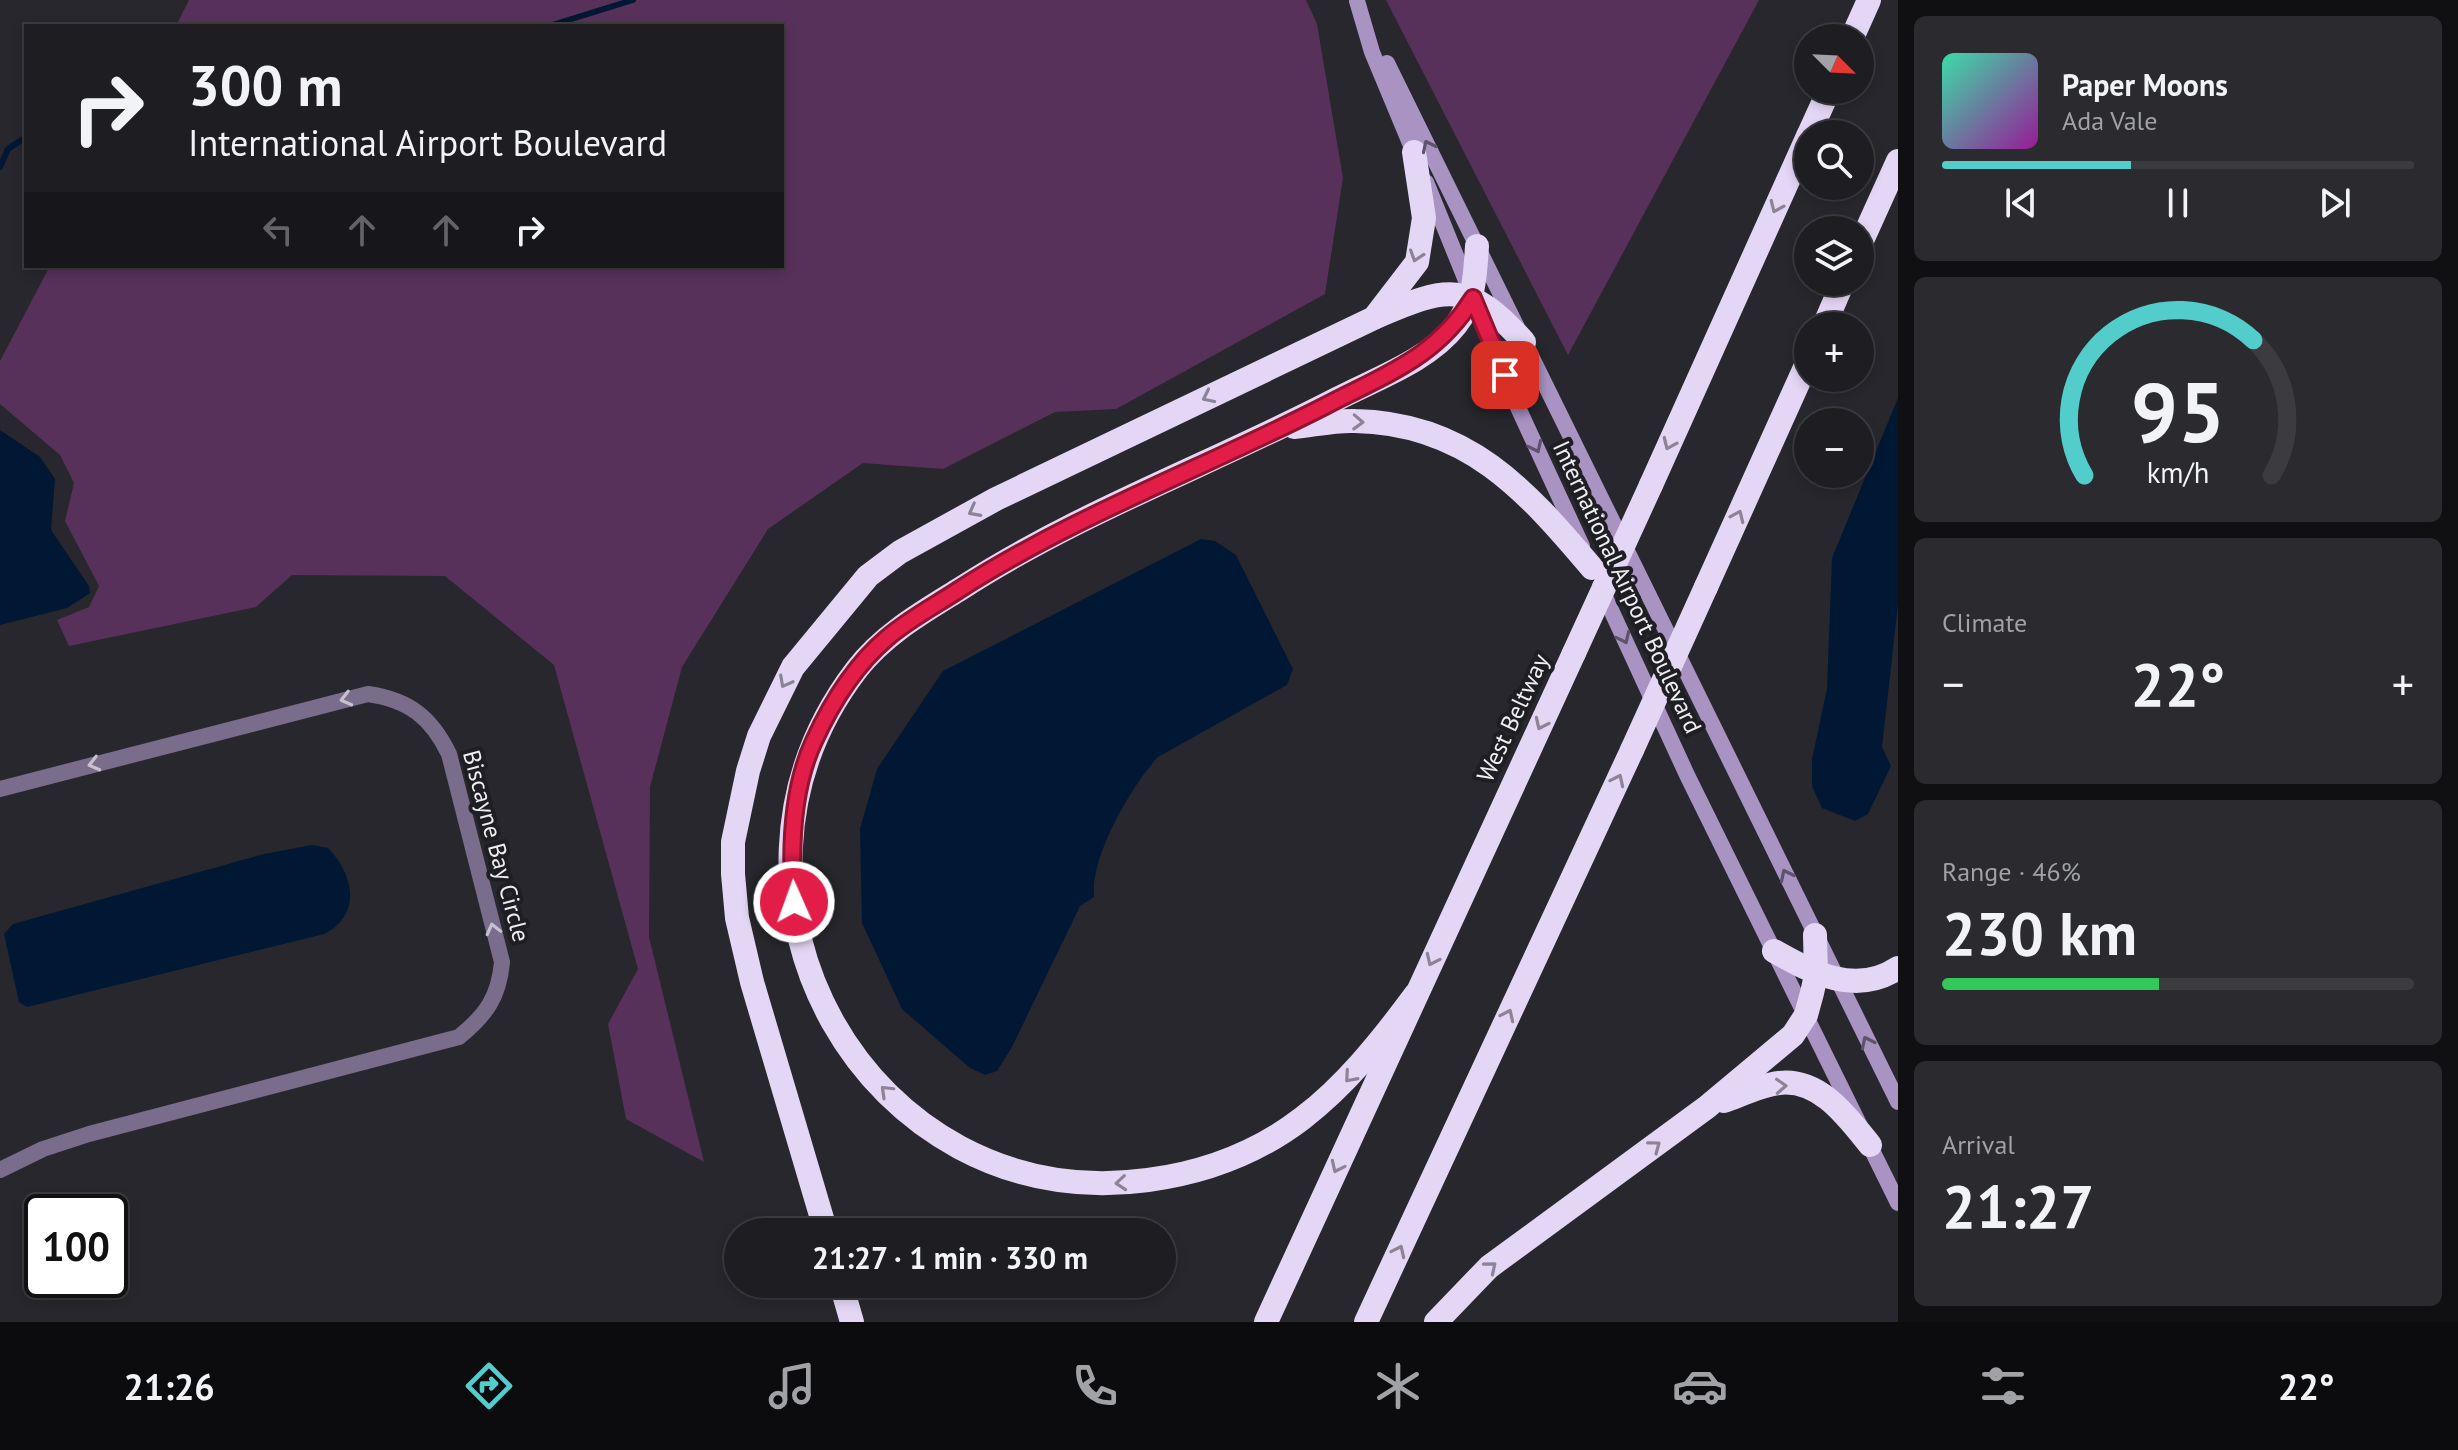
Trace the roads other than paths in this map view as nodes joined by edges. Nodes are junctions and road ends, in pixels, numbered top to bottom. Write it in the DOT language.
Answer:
graph roads {
  1 [pos="1357,0"];
  2 [pos="1869,0"];
  3 [pos="1858,24"];
  4 [pos="1414,152"];
  5 [pos="1898,161"];
  6 [pos="1794,166"];
  7 [pos="1873,216"];
  8 [pos="1477,246"];
  9 [pos="1473,298"];
  10 [pos="1374,318"];
  11 [pos="1524,342"];
  12 [pos="1794,392"];
  13 [pos="1280,428"];
  14 [pos="1592,568"];
  15 [pos="0,789"];
  16 [pos="1815,935"];
  17 [pos="1774,951"];
  18 [pos="1898,968"];
  19 [pos="1827,978"];
  20 [pos="1416,994"];
  21 [pos="1806,1015"];
  22 [pos="1898,1102"];
  23 [pos="1707,1107"];
  24 [pos="1870,1145"];
  25 [pos="0,1170"];
  26 [pos="1898,1203"];
  27 [pos="822,1218"];
  28 [pos="845,1298"];
  29 [pos="852,1322"];
  30 [pos="1266,1322"];
  31 [pos="1366,1322"];
  32 [pos="1436,1322"];
  1 -- 4 [label="main road, International Airport Boulevard"];
  8 -- 1 [label="main road, International Airport Boulevard, one-way"];
  2 -- 3 [label="highway"];
  4 -- 9 [label="main road, International Airport Boulevard"];
  4 -- 10 [label="highway, one-way"];
  5 -- 7 [label="highway"];
  6 -- 20 [label="highway, West Beltway, one-way, bridge"];
  8 -- 9 [label="highway"];
  8 -- 11 [label="main road, International Airport Boulevard"];
  9 -- 10 [label="highway"];
  9 -- 11 [label="highway"];
  9 -- 13 [label="highway"];
  9 -- 14 [label="main road, International Airport Boulevard, one-way"];
  10 -- 27 [label="highway, one-way"];
  16 -- 11 [label="main road, International Airport Boulevard, one-way"];
  31 -- 12 [label="highway, one-way, bridge"];
  13 -- 14 [label="highway, one-way"];
  20 -- 13 [label="highway, one-way"];
  14 -- 17 [label="main road, International Airport Boulevard, one-way"];
  25 -- 15 [label="street, Biscayne Bay Circle, one-way"];
  16 -- 19 [label="highway"];
  17 -- 19 [label="highway"];
  17 -- 21 [label="main road, International Airport Boulevard"];
  18 -- 19 [label="highway"];
  19 -- 21 [label="highway"];
  22 -- 19 [label="main road, one-way"];
  20 -- 30 [label="highway, West Beltway, one-way"];
  21 -- 23 [label="highway"];
  21 -- 24 [label="main road, International Airport Boulevard"];
  23 -- 24 [label="highway, one-way"];
  32 -- 23 [label="highway, one-way"];
  24 -- 26 [label="main road, International Airport Boulevard"];
  28 -- 29 [label="highway"];
}
